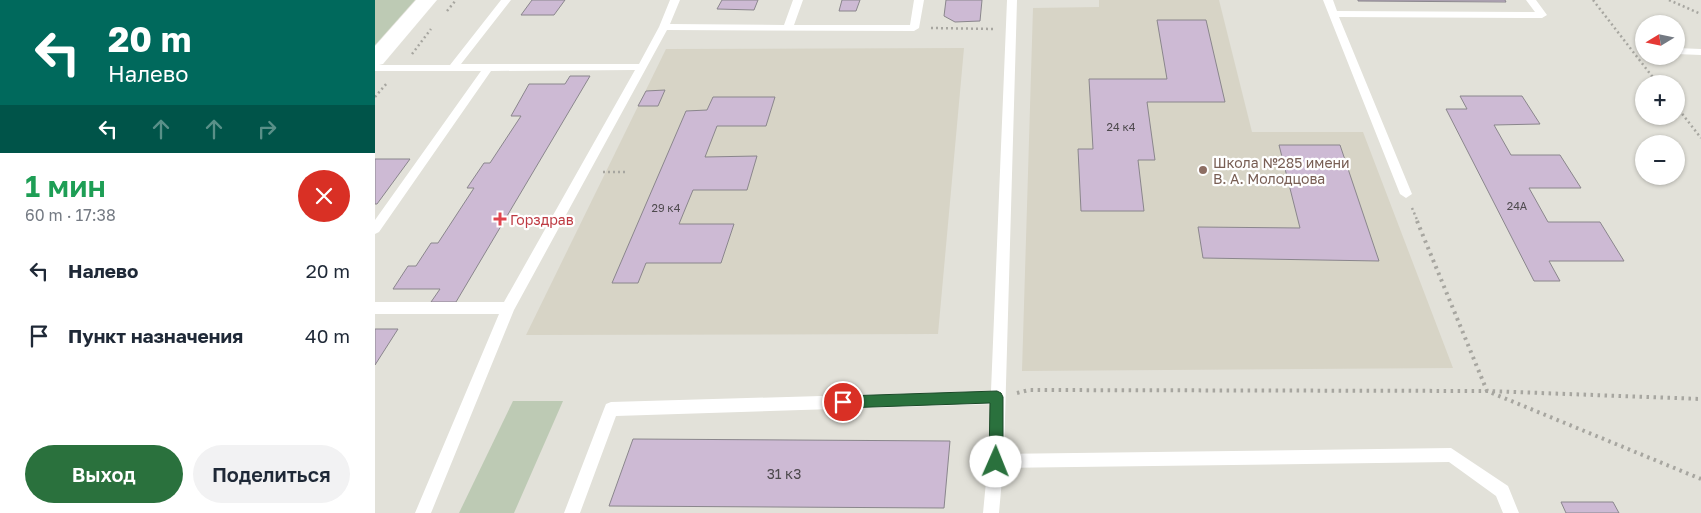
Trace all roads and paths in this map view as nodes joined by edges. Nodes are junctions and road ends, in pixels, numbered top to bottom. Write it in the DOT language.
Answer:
graph roads {
  1 [pos="427,0"];
  2 [pos="456,0"];
  3 [pos="506,0"];
  4 [pos="675,0"];
  5 [pos="798,0"];
  6 [pos="919,0"];
  7 [pos="1012,0"];
  8 [pos="1328,0"];
  9 [pos="1531,0"];
  10 [pos="1593,0"];
  11 [pos="1669,0"];
  12 [pos="1334,14"];
  13 [pos="1701,14"];
  14 [pos="443,15"];
  15 [pos="437,23"];
  16 [pos="664,27"];
  17 [pos="788,28"];
  18 [pos="914,28"];
  19 [pos="1011,29"];
  20 [pos="1685,51"];
  21 [pos="1701,52"];
  22 [pos="375,59"];
  23 [pos="641,67"];
  24 [pos="375,68"];
  25 [pos="399,68"];
  26 [pos="453,68"];
  27 [pos="488,68"];
  28 [pos="1652,75"];
  29 [pos="375,97"];
  30 [pos="1685,118"];
  31 [pos="1701,138"];
  32 [pos="585,172"];
  33 [pos="628,172"];
  34 [pos="1406,194"];
  35 [pos="375,229"];
  36 [pos="375,308"];
  37 [pos="508,308"];
  38 [pos="1487,391"];
  39 [pos="997,397"];
  40 [pos="1701,399"];
  41 [pos="996,462"];
  42 [pos="1701,478"];
  43 [pos="423,513"];
  44 [pos="571,513"];
  45 [pos="991,513"];
  46 [pos="1511,513"];
  1 -- 22 [label="street"];
  2 -- 14 [label="path"];
  3 -- 26 [label="lane"];
  4 -- 16 [label="lane"];
  5 -- 17 [label="lane"];
  6 -- 18 [label="lane"];
  7 -- 19 [label="lane"];
  8 -- 12 [label="lane"];
  9 -- 12 [label="lane"];
  10 -- 28 [label="path"];
  11 -- 13 [label="path"];
  12 -- 34 [label="lane"];
  15 -- 25 [label="path"];
  16 -- 17 [label="lane"];
  16 -- 23 [label="lane"];
  17 -- 18 [label="lane"];
  18 -- 19 [label="path"];
  19 -- 39 [label="lane"];
  20 -- 21 [label="lane"];
  23 -- 27 [label="lane"];
  23 -- 32 [label="lane"];
  24 -- 25 [label="lane"];
  25 -- 26 [label="lane"];
  25 -- 29 [label="path"];
  26 -- 27 [label="lane"];
  27 -- 35 [label="lane"];
  30 -- 31 [label="path"];
  32 -- 33 [label="path"];
  32 -- 37 [label="lane"];
  34 -- 38 [label="path"];
  36 -- 37 [label="lane"];
  37 -- 43 [label="lane"];
  38 -- 39 [label="path"];
  38 -- 40 [label="path"];
  38 -- 42 [label="path"];
  39 -- 41 [label="lane"];
  39 -- 44 [label="lane"];
  41 -- 45 [label="lane"];
  41 -- 46 [label="lane"];
}
